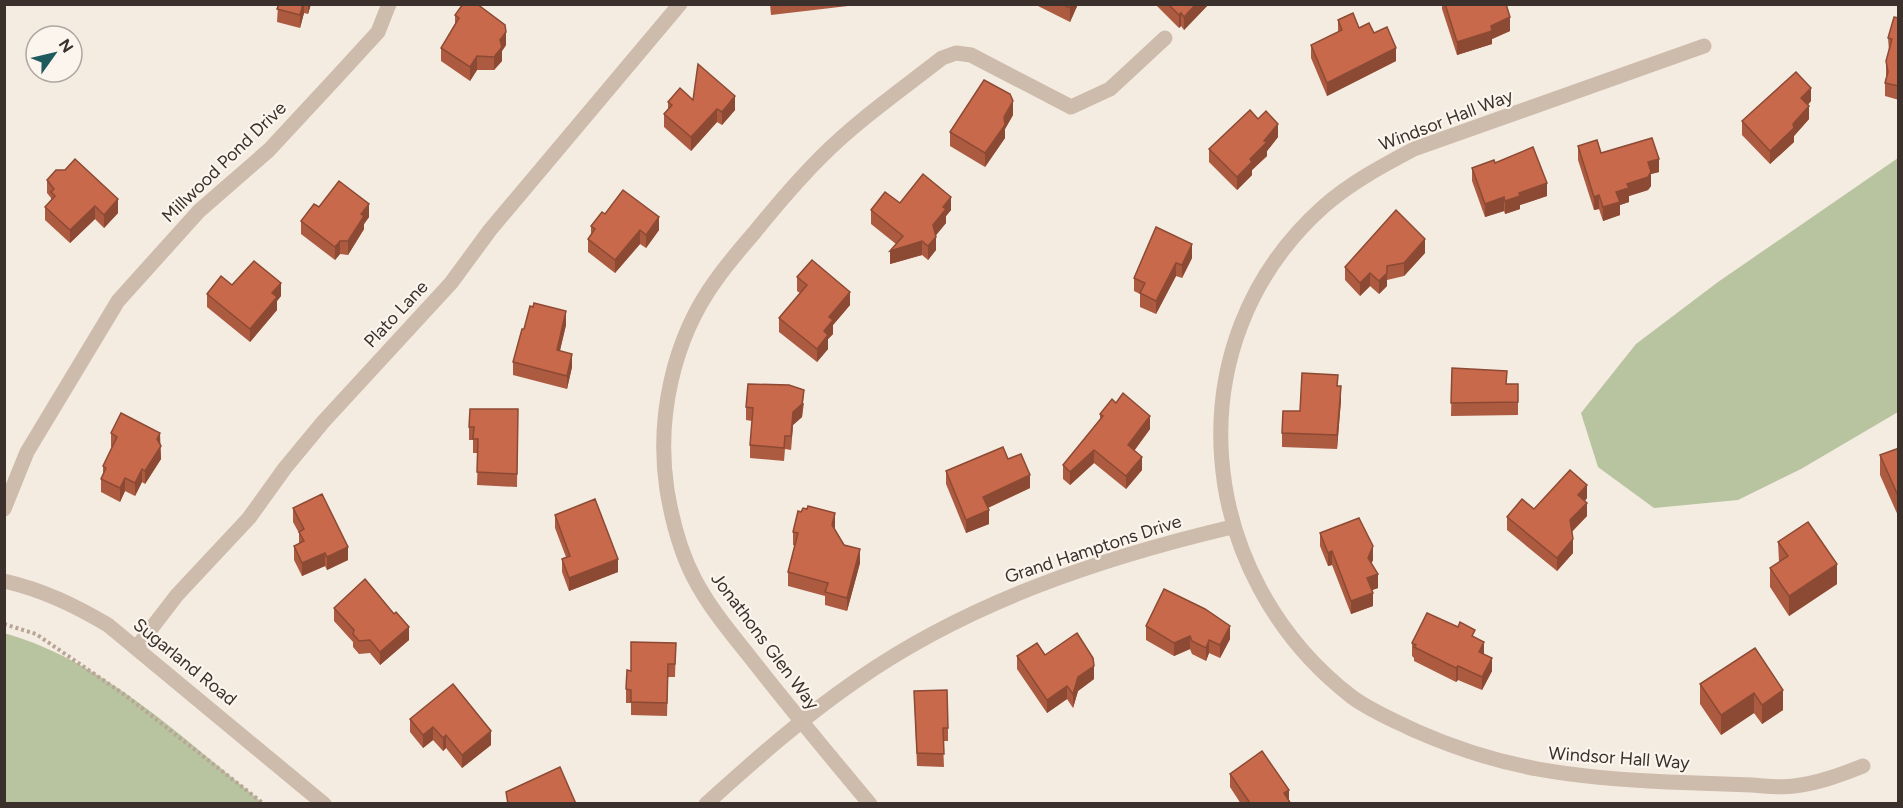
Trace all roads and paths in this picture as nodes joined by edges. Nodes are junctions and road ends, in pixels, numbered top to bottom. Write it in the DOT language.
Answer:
graph roads {
  1 [pos="389,4"];
  2 [pos="680,4"];
  3 [pos="1166,38"];
  4 [pos="1704,46"];
  5 [pos="4,509"];
  6 [pos="1233,527"];
  7 [pos="4,581"];
  8 [pos="4,624"];
  9 [pos="137,647"];
  10 [pos="800,721"];
  11 [pos="1863,766"];
  12 [pos="264,804"];
  13 [pos="324,804"];
  14 [pos="706,804"];
  15 [pos="870,804"];
  1 -- 5 [label="street, Millwood Pond Drive"];
  2 -- 9 [label="street, Plato Lane"];
  3 -- 10 [label="street, Jonathons Glen Way"];
  4 -- 6 [label="street, Windsor Hall Way"];
  6 -- 10 [label="street, Grand Hamptons Drive"];
  6 -- 11 [label="street, Windsor Hall Way"];
  7 -- 9 [label="street, Sugarland Road"];
  8 -- 12 [label="path"];
  9 -- 13 [label="street, Sugarland Road"];
  10 -- 14 [label="street, Grand Hamptons Drive"];
  10 -- 15 [label="street, Jonathons Glen Way"];
}
